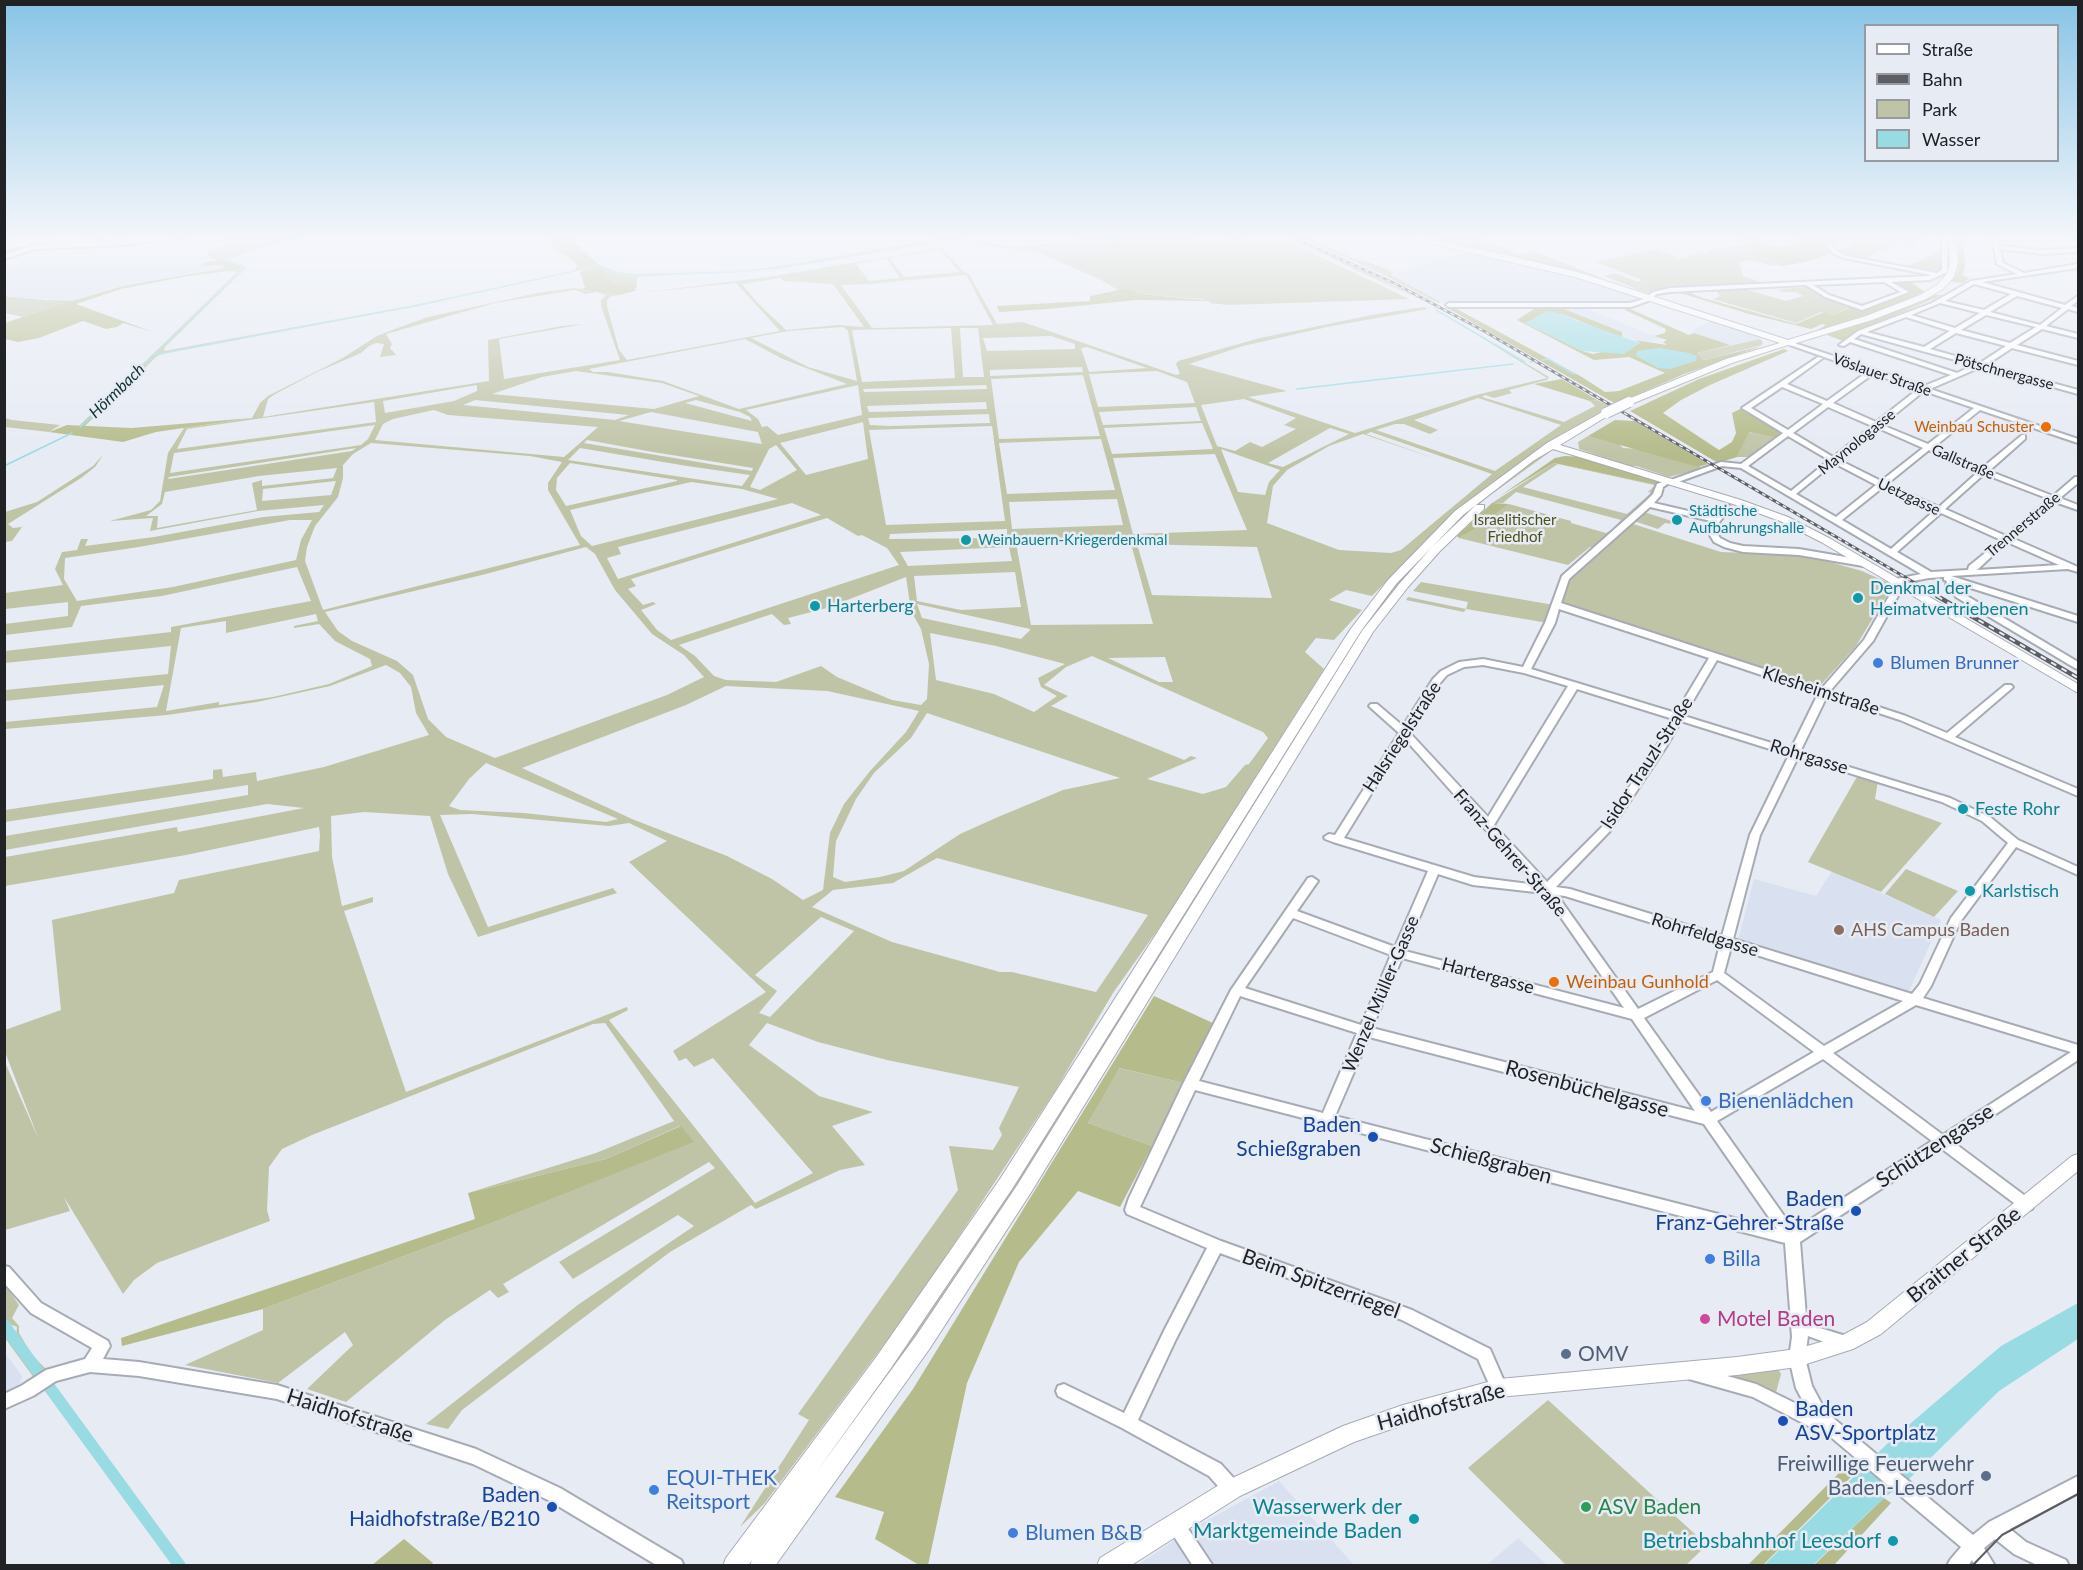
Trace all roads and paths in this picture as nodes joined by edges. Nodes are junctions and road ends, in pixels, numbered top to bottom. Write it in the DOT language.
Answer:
graph roads {
  1 [pos="1690,310"];
  2 [pos="1890,310"];
  3 [pos="1917,310"];
  4 [pos="1975,310"];
  5 [pos="1990,310"];
  6 [pos="2060,310"];
  7 [pos="1986,313"];
  8 [pos="1906,315"];
  9 [pos="2042,326"];
  10 [pos="1744,328"];
  11 [pos="1956,331"];
  12 [pos="1860,332"];
  13 [pos="2079,336"];
  14 [pos="1850,340"];
  15 [pos="1789,343"];
  16 [pos="1842,345"];
  17 [pos="2013,346"];
  18 [pos="1924,350"];
  19 [pos="1747,355"];
  20 [pos="1820,358"];
  21 [pos="2079,363"];
  22 [pos="1981,366"];
  23 [pos="1872,372"];
  24 [pos="1957,375"];
  25 [pos="1782,384"];
  26 [pos="1924,389"];
  27 [pos="2079,392"];
  28 [pos="1633,403"];
  29 [pos="1828,404"];
  30 [pos="1978,408"];
  31 [pos="1610,415"];
  32 [pos="1877,425"];
  33 [pos="1787,434"];
  34 [pos="2022,437"];
  35 [pos="1572,441"];
  36 [pos="2079,441"];
  37 [pos="1557,447"];
  38 [pos="1928,448"];
  39 [pos="1575,452"];
  40 [pos="1545,458"];
  41 [pos="1835,460"];
  42 [pos="1743,466"];
  43 [pos="1983,471"];
  44 [pos="2079,479"];
  45 [pos="1675,480"];
  46 [pos="1665,483"];
  47 [pos="1882,484"];
  48 [pos="1790,495"];
  49 [pos="2053,498"];
  50 [pos="1648,504"];
  51 [pos="1727,508"];
  52 [pos="2079,508"];
  53 [pos="1939,512"];
  54 [pos="1716,520"];
  55 [pos="1836,521"];
  56 [pos="2004,540"];
  57 [pos="1891,553"];
  58 [pos="1863,563"];
  59 [pos="2076,568"];
  60 [pos="1973,573"];
  61 [pos="1942,574"];
  62 [pos="1929,575"];
  63 [pos="1952,581"];
  64 [pos="1897,583"];
  65 [pos="1557,605"];
  66 [pos="2079,620"];
  67 [pos="1714,657"];
  68 [pos="2079,666"];
  69 [pos="1526,670"];
  70 [pos="1574,685"];
  71 [pos="2008,687"];
  72 [pos="2079,689"];
  73 [pos="1824,692"];
  74 [pos="1374,706"];
  75 [pos="1678,717"];
  76 [pos="1403,731"];
  77 [pos="1949,737"];
  78 [pos="1795,753"];
  79 [pos="2077,789"];
  80 [pos="1488,826"];
  81 [pos="1333,839"];
  82 [pos="2014,842"];
  83 [pos="1434,870"];
  84 [pos="2079,871"];
  85 [pos="1312,881"];
  86 [pos="1547,889"];
  87 [pos="1292,913"];
  88 [pos="1728,942"];
  89 [pos="1398,953"];
  90 [pos="1718,974"];
  91 [pos="1237,990"];
  92 [pos="1914,1000"];
  93 [pos="1636,1016"];
  94 [pos="1365,1031"];
  95 [pos="2079,1052"];
  96 [pos="1826,1053"];
  97 [pos="1190,1084"];
  98 [pos="1327,1119"];
  99 [pos="1708,1120"];
  100 [pos="1941,1142"];
  101 [pos="2079,1161"];
  102 [pos="2027,1205"];
  103 [pos="1792,1239"];
  104 [pos="1216,1245"];
  105 [pos="4,1272"];
  106 [pos="1798,1319"];
  107 [pos="1846,1343"];
  108 [pos="1797,1358"];
  109 [pos="90,1365"];
  110 [pos="1683,1370"];
  111 [pos="1499,1388"];
  112 [pos="1064,1390"];
  113 [pos="4,1402"];
  114 [pos="1128,1423"];
  115 [pos="1833,1430"];
  116 [pos="2079,1484"];
  117 [pos="1232,1489"];
  118 [pos="1175,1524"];
  119 [pos="1995,1528"];
  120 [pos="1973,1546"];
  121 [pos="765,1563"];
  122 [pos="675,1566"];
  123 [pos="734,1566"];
  124 [pos="1108,1566"];
  125 [pos="1204,1566"];
  126 [pos="1956,1566"];
  127 [pos="1986,1566"];
  128 [pos="2060,1566"];
  1 -- 10 [label="main road, Vöslauer Straße"];
  2 -- 15 [label="main road"];
  3 -- 8 [label="street"];
  4 -- 7 [label="street"];
  5 -- 7 [label="street"];
  6 -- 9 [label="street, Maynologasse"];
  7 -- 9 [label="street"];
  7 -- 11 [label="street"];
  8 -- 11 [label="street"];
  8 -- 12 [label="street"];
  9 -- 13 [label="street"];
  9 -- 17 [label="street, Maynologasse"];
  10 -- 15 [label="main road, Vöslauer Straße"];
  10 -- 19 [label="main road"];
  11 -- 17 [label="street"];
  11 -- 18 [label="street"];
  12 -- 14 [label="street"];
  12 -- 18 [label="street, Pötschnergasse"];
  14 -- 16 [label="street"];
  14 -- 24 [label="street"];
  15 -- 19 [label="main road"];
  15 -- 23 [label="street, Vöslauer Straße"];
  15 -- 28 [label="main road"];
  17 -- 21 [label="street"];
  17 -- 22 [label="street, Maynologasse"];
  18 -- 22 [label="street, Pötschnergasse"];
  19 -- 28 [label="main road"];
  20 -- 25 [label="street"];
  22 -- 24 [label="street, Maynologasse"];
  22 -- 27 [label="street, Pötschnergasse"];
  23 -- 26 [label="street, Vöslauer Straße"];
  23 -- 29 [label="street"];
  24 -- 26 [label="street, Maynologasse"];
  25 -- 29 [label="street, Gallstraße"];
  25 -- 33 [label="street, Uetzgasse"];
  26 -- 30 [label="street, Vöslauer Straße"];
  26 -- 32 [label="street, Maynologasse"];
  28 -- 31 [label="main road"];
  29 -- 32 [label="street, Gallstraße"];
  29 -- 33 [label="street"];
  30 -- 36 [label="street, Vöslauer Straße"];
  30 -- 38 [label="street"];
  31 -- 35 [label="main road"];
  31 -- 37 [label="main road"];
  32 -- 38 [label="street, Gallstraße"];
  32 -- 41 [label="street, Maynologasse"];
  33 -- 41 [label="street, Uetzgasse"];
  33 -- 42 [label="street"];
  34 -- 43 [label="street"];
  35 -- 37 [label="main road"];
  35 -- 39 [label="main road"];
  37 -- 39 [label="main road"];
  37 -- 40 [label="main road"];
  37 -- 123 [label="main road"];
  38 -- 43 [label="street, Gallstraße"];
  38 -- 47 [label="street"];
  39 -- 40 [label="main road"];
  39 -- 58 [label="main road"];
  40 -- 121 [label="main road"];
  41 -- 47 [label="street, Uetzgasse"];
  41 -- 48 [label="street, Maynologasse"];
  42 -- 45 [label="street"];
  42 -- 48 [label="street"];
  43 -- 49 [label="street, Gallstraße"];
  43 -- 53 [label="street"];
  44 -- 49 [label="street, Trennerstraße"];
  46 -- 50 [label="street"];
  47 -- 53 [label="street, Uetzgasse"];
  47 -- 55 [label="street"];
  48 -- 55 [label="street"];
  49 -- 52 [label="street, Gallstraße"];
  49 -- 56 [label="street, Trennerstraße"];
  50 -- 54 [label="street"];
  50 -- 65 [label="street"];
  51 -- 54 [label="street"];
  53 -- 56 [label="street, Uetzgasse"];
  53 -- 57 [label="street"];
  54 -- 58 [label="street"];
  55 -- 57 [label="street"];
  56 -- 59 [label="street, Uetzgasse"];
  56 -- 60 [label="street, Trennerstraße"];
  57 -- 62 [label="street"];
  58 -- 64 [label="main road"];
  59 -- 60 [label="street"];
  60 -- 61 [label="street"];
  61 -- 62 [label="street"];
  61 -- 63 [label="street"];
  62 -- 64 [label="street"];
  63 -- 66 [label="street"];
  63 -- 68 [label="street"];
  64 -- 72 [label="main road"];
  64 -- 73 [label="street"];
  65 -- 67 [label="street, Klesheimstraße"];
  65 -- 69 [label="street"];
  67 -- 73 [label="street, Klesheimstraße"];
  67 -- 75 [label="street, Isidor Trauzl-Straße"];
  69 -- 70 [label="street, Rohrgasse"];
  69 -- 76 [label="street, Halsriegelstraße"];
  70 -- 75 [label="street, Rohrgasse"];
  70 -- 80 [label="street"];
  71 -- 77 [label="street"];
  73 -- 77 [label="street, Klesheimstraße"];
  73 -- 78 [label="street"];
  74 -- 76 [label="street, Franz-Gehrer-Straße"];
  75 -- 78 [label="street, Rohrgasse"];
  75 -- 86 [label="street, Isidor Trauzl-Straße"];
  76 -- 80 [label="street, Franz-Gehrer-Straße"];
  76 -- 81 [label="street, Halsriegelstraße"];
  77 -- 79 [label="street, Klesheimstraße"];
  78 -- 82 [label="street, Rohrgasse"];
  78 -- 88 [label="street"];
  80 -- 86 [label="street, Franz-Gehrer-Straße"];
  81 -- 83 [label="street, Rohrfeldgasse"];
  82 -- 84 [label="street, Rohrgasse"];
  82 -- 92 [label="street"];
  83 -- 86 [label="street, Rohrfeldgasse"];
  83 -- 89 [label="street, Wenzel Müller-Gasse"];
  85 -- 87 [label="street"];
  86 -- 88 [label="street, Rohrfeldgasse"];
  86 -- 93 [label="street, Franz-Gehrer-Straße"];
  87 -- 89 [label="street, Hartergasse"];
  87 -- 91 [label="street"];
  88 -- 90 [label="street"];
  88 -- 92 [label="street, Rohrfeldgasse"];
  89 -- 93 [label="street, Hartergasse"];
  89 -- 94 [label="street, Wenzel Müller-Gasse"];
  90 -- 93 [label="street"];
  90 -- 96 [label="street"];
  91 -- 94 [label="street, Rosenbüchelgasse"];
  91 -- 97 [label="street"];
  92 -- 95 [label="street, Rohrfeldgasse"];
  92 -- 96 [label="street"];
  93 -- 99 [label="street, Franz-Gehrer-Straße"];
  94 -- 98 [label="street, Wenzel Müller-Gasse"];
  94 -- 99 [label="street, Rosenbüchelgasse"];
  95 -- 100 [label="street, Schützengasse"];
  96 -- 99 [label="street"];
  96 -- 100 [label="street"];
  97 -- 98 [label="street, Schießgraben"];
  97 -- 104 [label="street, Beim Spitzerriegel"];
  98 -- 103 [label="street, Schießgraben"];
  99 -- 103 [label="street, Franz-Gehrer-Straße"];
  100 -- 102 [label="street"];
  100 -- 103 [label="street, Schützengasse"];
  101 -- 102 [label="main road, Braitner Straße"];
  102 -- 107 [label="main road, Braitner Straße"];
  103 -- 106 [label="street"];
  104 -- 111 [label="street, Beim Spitzerriegel"];
  104 -- 114 [label="street"];
  105 -- 109 [label="street"];
  106 -- 107 [label="street"];
  106 -- 108 [label="street"];
  107 -- 108 [label="main road, Braitner Straße"];
  108 -- 110 [label="main road, Braitner Straße"];
  108 -- 115 [label="street"];
  109 -- 113 [label="street, Haidhofstraße"];
  109 -- 122 [label="street, Haidhofstraße"];
  110 -- 111 [label="main road, Haidhofstraße"];
  110 -- 115 [label="street, Haidhofstraße"];
  111 -- 117 [label="main road, Haidhofstraße"];
  112 -- 114 [label="street"];
  114 -- 117 [label="street"];
  115 -- 120 [label="street"];
  116 -- 119 [label="street"];
  117 -- 118 [label="main road, Haidhofstraße"];
  118 -- 124 [label="main road, Haidhofstraße"];
  118 -- 125 [label="street"];
  119 -- 120 [label="street"];
  119 -- 128 [label="street"];
  120 -- 126 [label="street"];
  120 -- 127 [label="street"];
}
